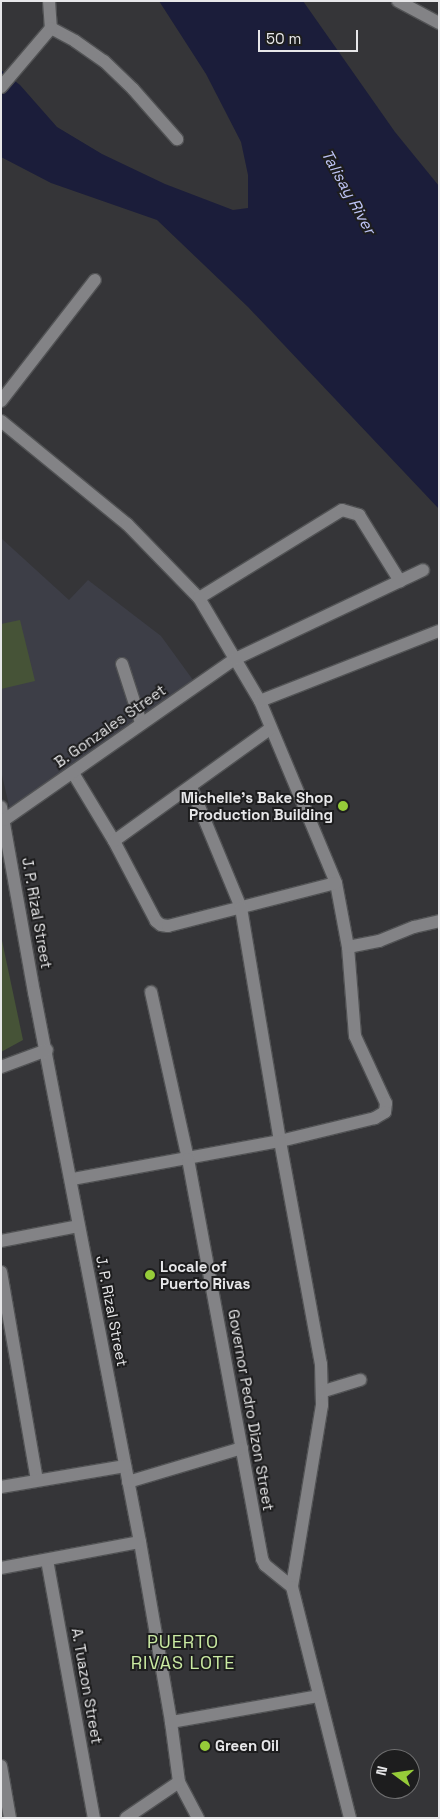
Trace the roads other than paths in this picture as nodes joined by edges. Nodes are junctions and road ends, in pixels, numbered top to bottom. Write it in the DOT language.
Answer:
graph roads {
  1 [pos="49,1"];
  2 [pos="398,1"];
  3 [pos="439,23"];
  4 [pos="51,28"];
  5 [pos="1,87"];
  6 [pos="177,139"];
  7 [pos="95,280"];
  8 [pos="1,401"];
  9 [pos="1,421"];
  10 [pos="423,570"];
  11 [pos="400,580"];
  12 [pos="199,598"];
  13 [pos="439,631"];
  14 [pos="235,659"];
  15 [pos="122,664"];
  16 [pos="260,701"];
  17 [pos="141,723"];
  18 [pos="270,729"];
  19 [pos="74,773"];
  20 [pos="191,787"];
  21 [pos="3,813"];
  22 [pos="114,841"];
  23 [pos="336,884"];
  24 [pos="241,908"];
  25 [pos="439,921"];
  26 [pos="348,947"];
  27 [pos="151,992"];
  28 [pos="46,1050"];
  29 [pos="1,1067"];
  30 [pos="280,1141"];
  31 [pos="188,1158"];
  32 [pos="72,1179"];
  33 [pos="79,1226"];
  34 [pos="1,1241"];
  35 [pos="1,1272"];
  36 [pos="360,1380"];
  37 [pos="324,1391"];
  38 [pos="242,1448"];
  39 [pos="125,1466"];
  40 [pos="37,1480"];
  41 [pos="128,1482"];
  42 [pos="1,1487"];
  43 [pos="140,1542"];
  44 [pos="47,1560"];
  45 [pos="1,1568"];
  46 [pos="292,1587"];
  47 [pos="318,1696"];
  48 [pos="172,1722"];
  49 [pos="1,1766"];
  50 [pos="179,1782"];
  51 [pos="10,1818"];
  52 [pos="94,1818"];
  53 [pos="126,1818"];
  54 [pos="198,1818"];
  55 [pos="350,1818"];
  1 -- 4 [label="street"];
  2 -- 3 [label="street"];
  4 -- 5 [label="street"];
  4 -- 6 [label="street"];
  7 -- 8 [label="street"];
  9 -- 12 [label="street"];
  10 -- 11 [label="street, B. Gonzales Street"];
  11 -- 12 [label="street"];
  11 -- 14 [label="street, B. Gonzales Street"];
  12 -- 14 [label="street"];
  13 -- 16 [label="street"];
  14 -- 16 [label="street"];
  14 -- 17 [label="street, B. Gonzales Street"];
  15 -- 17 [label="street"];
  16 -- 18 [label="street"];
  17 -- 19 [label="street, B. Gonzales Street"];
  18 -- 20 [label="street"];
  18 -- 23 [label="street"];
  19 -- 21 [label="street, B. Gonzales Street"];
  19 -- 22 [label="street"];
  20 -- 22 [label="street"];
  20 -- 24 [label="street"];
  21 -- 28 [label="street, J. P. Rizal Street"];
  22 -- 24 [label="street"];
  23 -- 24 [label="street"];
  23 -- 26 [label="street"];
  24 -- 30 [label="street"];
  25 -- 26 [label="street"];
  26 -- 30 [label="street"];
  27 -- 31 [label="street, Governor Pedro Dizon Street"];
  28 -- 29 [label="street"];
  28 -- 32 [label="street, J. P. Rizal Street"];
  30 -- 31 [label="street"];
  30 -- 37 [label="street"];
  31 -- 32 [label="street"];
  31 -- 38 [label="street, Governor Pedro Dizon Street"];
  32 -- 33 [label="street, J. P. Rizal Street"];
  33 -- 34 [label="street"];
  33 -- 39 [label="street, J. P. Rizal Street"];
  35 -- 40 [label="street"];
  36 -- 37 [label="street"];
  37 -- 46 [label="street"];
  38 -- 41 [label="street"];
  38 -- 46 [label="street, Governor Pedro Dizon Street"];
  39 -- 40 [label="street"];
  39 -- 41 [label="street, J. P. Rizal Street"];
  40 -- 42 [label="street"];
  41 -- 43 [label="street, J. P. Rizal Street"];
  43 -- 44 [label="street"];
  43 -- 48 [label="street, J. P. Rizal Street"];
  44 -- 45 [label="street"];
  44 -- 52 [label="street, A. Tuazon Street"];
  46 -- 47 [label="street"];
  47 -- 48 [label="street"];
  47 -- 55 [label="street"];
  48 -- 50 [label="street, J. P. Rizal Street"];
  49 -- 51 [label="street"];
  50 -- 53 [label="street"];
  50 -- 54 [label="street, J. P. Rizal Street"];
}
